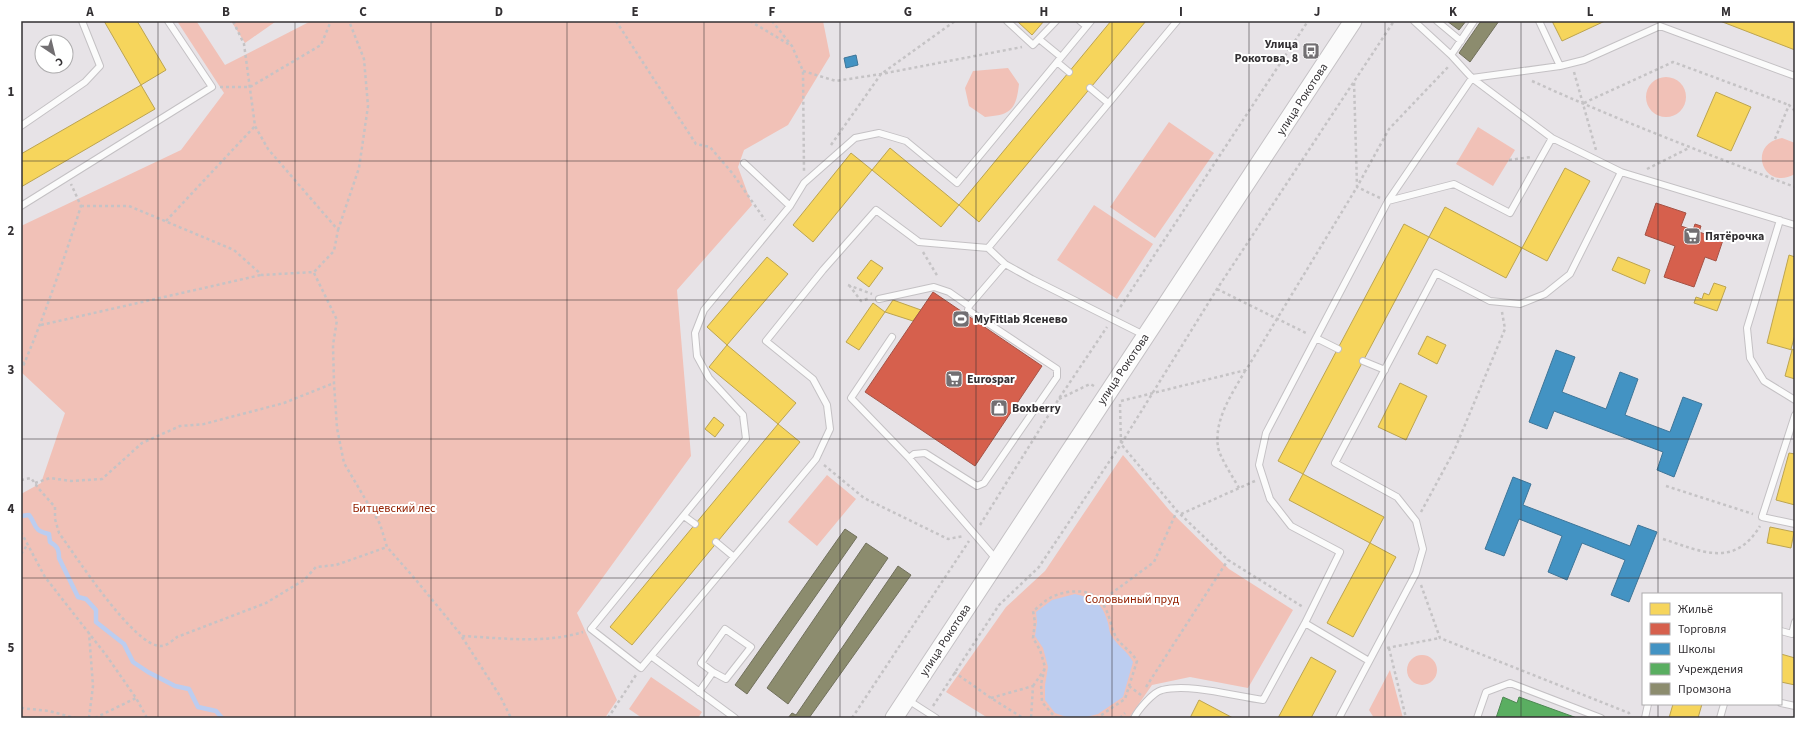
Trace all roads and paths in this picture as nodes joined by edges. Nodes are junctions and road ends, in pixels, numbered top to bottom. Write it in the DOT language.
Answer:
graph roads {
  1 [pos="82,21"];
  2 [pos="168,21"];
  3 [pos="233,21"];
  4 [pos="331,21"];
  5 [pos="349,21"];
  6 [pos="616,21"];
  7 [pos="750,21"];
  8 [pos="772,21"];
  9 [pos="955,21"];
  10 [pos="1007,21"];
  11 [pos="1056,21"];
  12 [pos="1080,21"];
  13 [pos="1177,21"];
  14 [pos="1308,21"];
  15 [pos="1353,21"];
  16 [pos="1394,21"];
  17 [pos="1414,21"];
  18 [pos="1437,21"];
  19 [pos="1474,21"];
  20 [pos="1539,21"];
  21 [pos="1089,24"];
  22 [pos="1039,39"];
  23 [pos="1461,40"];
  24 [pos="1033,45"];
  25 [pos="792,46"];
  26 [pos="1453,57"];
  27 [pos="1059,59"];
  28 [pos="1571,63"];
  29 [pos="1560,66"];
  30 [pos="803,70"];
  31 [pos="1069,72"];
  32 [pos="1513,72"];
  33 [pos="880,74"];
  34 [pos="1795,76"];
  35 [pos="1472,78"];
  36 [pos="1354,81"];
  37 [pos="250,86"];
  38 [pos="212,87"];
  39 [pos="1090,88"];
  40 [pos="1108,103"];
  41 [pos="1583,104"];
  42 [pos="1789,105"];
  43 [pos="1795,111"];
  44 [pos="21,126"];
  45 [pos="255,126"];
  46 [pos="1552,138"];
  47 [pos="1775,139"];
  48 [pos="830,146"];
  49 [pos="1689,148"];
  50 [pos="1543,154"];
  51 [pos="1509,160"];
  52 [pos="1600,162"];
  53 [pos="744,163"];
  54 [pos="1621,172"];
  55 [pos="1634,176"];
  56 [pos="68,177"];
  57 [pos="804,183"];
  58 [pos="1358,187"];
  59 [pos="1795,187"];
  60 [pos="1388,201"];
  61 [pos="21,206"];
  62 [pos="81,206"];
  63 [pos="790,206"];
  64 [pos="1780,220"];
  65 [pos="166,221"];
  66 [pos="1795,225"];
  67 [pos="771,229"];
  68 [pos="338,230"];
  69 [pos="920,242"];
  70 [pos="988,248"];
  71 [pos="1005,264"];
  72 [pos="314,272"];
  73 [pos="262,275"];
  74 [pos="1217,289"];
  75 [pos="949,292"];
  76 [pos="878,297"];
  77 [pos="1500,302"];
  78 [pos="969,306"];
  79 [pos="1112,319"];
  80 [pos="1277,319"];
  81 [pos="41,325"];
  82 [pos="1145,336"];
  83 [pos="892,337"];
  84 [pos="1316,338"];
  85 [pos="1338,349"];
  86 [pos="21,356"];
  87 [pos="1362,361"];
  88 [pos="24,364"];
  89 [pos="1246,370"];
  90 [pos="1385,370"];
  91 [pos="21,371"];
  92 [pos="334,383"];
  93 [pos="1153,393"];
  94 [pos="1106,394"];
  95 [pos="1058,400"];
  96 [pos="1795,400"];
  97 [pos="1795,415"];
  98 [pos="1121,444"];
  99 [pos="816,458"];
  100 [pos="909,458"];
  101 [pos="1263,478"];
  102 [pos="21,480"];
  103 [pos="34,483"];
  104 [pos="1666,486"];
  105 [pos="1239,488"];
  106 [pos="1177,511"];
  107 [pos="1181,514"];
  108 [pos="684,516"];
  109 [pos="1762,517"];
  110 [pos="1416,521"];
  111 [pos="695,524"];
  112 [pos="1795,524"];
  113 [pos="21,532"];
  114 [pos="974,534"];
  115 [pos="1663,539"];
  116 [pos="716,542"];
  117 [pos="28,544"];
  118 [pos="387,547"];
  119 [pos="21,554"];
  120 [pos="734,557"];
  121 [pos="997,560"];
  122 [pos="1228,560"];
  123 [pos="1416,573"];
  124 [pos="1101,601"];
  125 [pos="1310,612"];
  126 [pos="1795,622"];
  127 [pos="1305,624"];
  128 [pos="591,630"];
  129 [pos="1782,631"];
  130 [pos="89,633"];
  131 [pos="462,636"];
  132 [pos="1440,638"];
  133 [pos="1376,648"];
  134 [pos="1389,648"];
  135 [pos="651,656"];
  136 [pos="1370,661"];
  137 [pos="1045,667"];
  138 [pos="641,668"];
  139 [pos="713,672"];
  140 [pos="954,672"];
  141 [pos="1033,686"];
  142 [pos="1129,686"];
  143 [pos="699,692"];
  144 [pos="1141,695"];
  145 [pos="136,698"];
  146 [pos="991,698"];
  147 [pos="906,700"];
  148 [pos="1136,701"];
  149 [pos="1782,703"];
  150 [pos="1648,705"];
  151 [pos="1724,705"];
  152 [pos="1795,706"];
  153 [pos="21,708"];
  154 [pos="1125,712"];
  155 [pos="928,713"];
  156 [pos="609,716"];
  157 [pos="75,718"];
  158 [pos="89,718"];
  159 [pos="95,718"];
  160 [pos="147,718"];
  161 [pos="511,718"];
  162 [pos="614,718"];
  163 [pos="735,718"];
  164 [pos="852,718"];
  165 [pos="894,718"];
  166 [pos="936,718"];
  167 [pos="1023,718"];
  168 [pos="1031,718"];
  169 [pos="1058,718"];
  170 [pos="1097,718"];
  171 [pos="1120,718"];
  172 [pos="1134,718"];
  173 [pos="1339,718"];
  174 [pos="1406,718"];
  175 [pos="1477,718"];
  176 [pos="1601,718"];
  177 [pos="1630,718"];
  178 [pos="1645,718"];
  179 [pos="1720,718"];
  1 -- 44 [label="lane"];
  2 -- 38 [label="lane"];
  3 -- 37 [label="path"];
  4 -- 37 [label="path"];
  5 -- 68 [label="path"];
  6 -- 67 [label="path"];
  7 -- 25 [label="path"];
  8 -- 25 [label="path"];
  9 -- 33 [label="path"];
  10 -- 24 [label="lane"];
  11 -- 22 [label="lane"];
  12 -- 21 [label="lane"];
  13 -- 40 [label="lane"];
  14 -- 79 [label="path"];
  15 -- 82 [label="street, улица Рокотова"];
  16 -- 36 [label="path"];
  17 -- 26 [label="lane"];
  18 -- 23 [label="lane"];
  19 -- 23 [label="lane"];
  20 -- 29 [label="lane"];
  21 -- 27 [label="lane"];
  22 -- 24 [label="lane"];
  22 -- 27 [label="lane"];
  23 -- 26 [label="lane"];
  24 -- 33 [label="path"];
  25 -- 30 [label="path"];
  26 -- 35 [label="lane"];
  26 -- 58 [label="path"];
  27 -- 31 [label="lane"];
  27 -- 57 [label="lane"];
  28 -- 29 [label="lane"];
  28 -- 34 [label="lane"];
  28 -- 41 [label="path"];
  29 -- 32 [label="lane"];
  30 -- 33 [label="path"];
  30 -- 57 [label="path"];
  32 -- 35 [label="lane"];
  32 -- 41 [label="path"];
  33 -- 48 [label="path"];
  35 -- 46 [label="lane"];
  35 -- 60 [label="lane"];
  36 -- 58 [label="path"];
  36 -- 74 [label="path"];
  37 -- 38 [label="path"];
  37 -- 45 [label="path"];
  38 -- 56 [label="lane"];
  39 -- 40 [label="lane"];
  40 -- 70 [label="lane"];
  41 -- 42 [label="path"];
  41 -- 49 [label="path"];
  41 -- 52 [label="path"];
  42 -- 43 [label="path"];
  42 -- 47 [label="path"];
  45 -- 65 [label="path"];
  45 -- 68 [label="path"];
  46 -- 50 [label="lane"];
  46 -- 52 [label="lane"];
  49 -- 55 [label="path"];
  49 -- 59 [label="path"];
  50 -- 51 [label="path"];
  50 -- 60 [label="lane"];
  52 -- 54 [label="lane"];
  53 -- 63 [label="lane"];
  54 -- 55 [label="lane"];
  54 -- 77 [label="lane"];
  55 -- 64 [label="lane"];
  56 -- 61 [label="lane"];
  56 -- 62 [label="path"];
  57 -- 63 [label="lane"];
  58 -- 60 [label="path"];
  58 -- 80 [label="path"];
  60 -- 84 [label="lane"];
  62 -- 65 [label="path"];
  62 -- 81 [label="path"];
  63 -- 67 [label="lane"];
  64 -- 66 [label="lane"];
  64 -- 96 [label="lane"];
  65 -- 73 [label="path"];
  67 -- 108 [label="lane"];
  68 -- 72 [label="path"];
  69 -- 70 [label="lane"];
  69 -- 75 [label="path"];
  69 -- 99 [label="lane"];
  70 -- 71 [label="lane"];
  71 -- 78 [label="lane"];
  71 -- 79 [label="lane"];
  72 -- 73 [label="path"];
  72 -- 92 [label="path"];
  73 -- 81 [label="path"];
  74 -- 80 [label="path"];
  74 -- 93 [label="path"];
  75 -- 76 [label="lane"];
  75 -- 78 [label="lane"];
  76 -- 76 [label="path"];
  77 -- 90 [label="lane"];
  77 -- 110 [label="path"];
  78 -- 100 [label="lane"];
  79 -- 82 [label="lane"];
  79 -- 95 [label="path"];
  80 -- 84 [label="path"];
  80 -- 89 [label="path"];
  81 -- 88 [label="path"];
  82 -- 94 [label="street, улица Рокотова"];
  83 -- 100 [label="lane"];
  84 -- 85 [label="lane"];
  84 -- 101 [label="lane"];
  86 -- 88 [label="path"];
  87 -- 90 [label="lane"];
  88 -- 91 [label="path"];
  89 -- 93 [label="path"];
  89 -- 105 [label="path"];
  90 -- 110 [label="lane"];
  92 -- 103 [label="path"];
  92 -- 118 [label="path"];
  93 -- 98 [label="path"];
  93 -- 98 [label="path"];
  94 -- 95 [label="path"];
  94 -- 121 [label="street, улица Рокотова"];
  95 -- 114 [label="path"];
  97 -- 109 [label="lane"];
  98 -- 106 [label="path"];
  98 -- 140 [label="path"];
  99 -- 114 [label="path"];
  99 -- 120 [label="lane"];
  100 -- 114 [label="lane"];
  101 -- 105 [label="path"];
  101 -- 125 [label="lane"];
  102 -- 103 [label="path"];
  103 -- 118 [label="path"];
  104 -- 109 [label="path"];
  105 -- 107 [label="path"];
  106 -- 107 [label="path"];
  106 -- 124 [label="path"];
  107 -- 122 [label="path"];
  108 -- 111 [label="lane"];
  108 -- 128 [label="lane"];
  109 -- 112 [label="lane"];
  109 -- 115 [label="path"];
  110 -- 123 [label="lane"];
  113 -- 117 [label="path"];
  114 -- 121 [label="lane"];
  114 -- 164 [label="path"];
  116 -- 120 [label="lane"];
  117 -- 119 [label="path"];
  117 -- 130 [label="path"];
  118 -- 131 [label="path"];
  120 -- 135 [label="lane"];
  121 -- 147 [label="street, улица Рокотова"];
  122 -- 125 [label="path"];
  122 -- 144 [label="path"];
  123 -- 132 [label="path"];
  123 -- 133 [label="lane"];
  124 -- 137 [label="path"];
  124 -- 142 [label="path"];
  125 -- 127 [label="lane"];
  126 -- 129 [label="lane"];
  127 -- 136 [label="lane"];
  127 -- 172 [label="lane"];
  128 -- 131 [label="path"];
  128 -- 138 [label="lane"];
  130 -- 145 [label="path"];
  130 -- 158 [label="path"];
  131 -- 161 [label="path"];
  132 -- 134 [label="path"];
  132 -- 177 [label="path"];
  133 -- 134 [label="path"];
  133 -- 136 [label="lane"];
  134 -- 174 [label="path"];
  135 -- 138 [label="lane"];
  135 -- 143 [label="lane"];
  136 -- 173 [label="lane"];
  137 -- 141 [label="path"];
  137 -- 169 [label="path"];
  138 -- 156 [label="path"];
  139 -- 139 [label="lane"];
  139 -- 143 [label="lane"];
  140 -- 146 [label="path"];
  140 -- 155 [label="path"];
  141 -- 146 [label="path"];
  141 -- 168 [label="path"];
  142 -- 144 [label="path"];
  142 -- 170 [label="path"];
  143 -- 163 [label="lane"];
  144 -- 148 [label="path"];
  145 -- 159 [label="path"];
  145 -- 160 [label="path"];
  146 -- 167 [label="path"];
  147 -- 155 [label="lane"];
  147 -- 165 [label="street, улица Рокотова"];
  149 -- 152 [label="lane"];
  150 -- 178 [label="lane"];
  151 -- 179 [label="lane"];
  153 -- 157 [label="path"];
  154 -- 171 [label="path"];
  155 -- 166 [label="lane"];
  156 -- 162 [label="path"];
  175 -- 176 [label="lane"];
}
